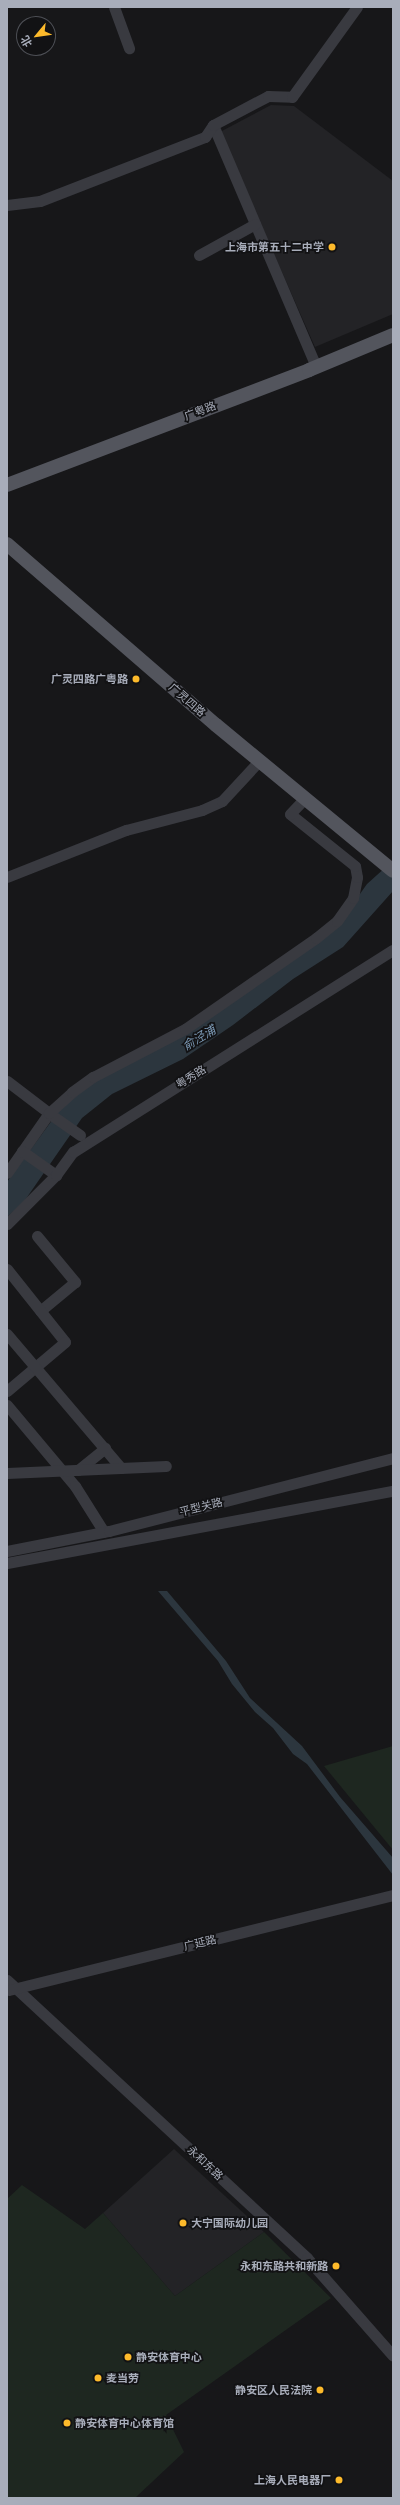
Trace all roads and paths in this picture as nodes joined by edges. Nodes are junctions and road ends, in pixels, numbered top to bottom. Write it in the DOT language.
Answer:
graph roads {
  1 [pos="114,7"];
  2 [pos="357,7"];
  3 [pos="129,48"];
  4 [pos="212,125"];
  5 [pos="7,205"];
  6 [pos="255,224"];
  7 [pos="199,255"];
  8 [pos="393,335"];
  9 [pos="316,367"];
  10 [pos="7,485"];
  11 [pos="7,544"];
  12 [pos="259,761"];
  13 [pos="305,798"];
  14 [pos="393,871"];
  15 [pos="7,877"];
  16 [pos="393,950"];
  17 [pos="7,1081"];
  18 [pos="51,1114"];
  19 [pos="80,1135"];
  20 [pos="22,1151"];
  21 [pos="7,1173"];
  22 [pos="56,1175"];
  23 [pos="7,1224"];
  24 [pos="37,1236"];
  25 [pos="7,1269"];
  26 [pos="40,1311"];
  27 [pos="7,1334"];
  28 [pos="35,1368"];
  29 [pos="7,1391"];
  30 [pos="7,1405"];
  31 [pos="105,1448"];
  32 [pos="393,1458"];
  33 [pos="166,1466"];
  34 [pos="121,1468"];
  35 [pos="78,1470"];
  36 [pos="63,1471"];
  37 [pos="7,1474"];
  38 [pos="393,1490"];
  39 [pos="104,1532"];
  40 [pos="7,1551"];
  41 [pos="7,1563"];
  42 [pos="391,1896"];
  43 [pos="10,1986"];
  44 [pos="393,2356"];
  1 -- 3 [label="street"];
  2 -- 4 [label="street"];
  4 -- 5 [label="street"];
  4 -- 6 [label="street"];
  6 -- 7 [label="street"];
  6 -- 9 [label="street"];
  8 -- 9 [label="main road, 广粤路"];
  9 -- 10 [label="main road, 广粤路"];
  11 -- 12 [label="main road, 广灵四路"];
  12 -- 13 [label="main road, 广灵四路"];
  12 -- 15 [label="street"];
  13 -- 14 [label="main road, 广灵四路"];
  13 -- 18 [label="street"];
  16 -- 22 [label="street, 粤秀路"];
  17 -- 18 [label="street"];
  18 -- 19 [label="street"];
  18 -- 20 [label="street"];
  20 -- 21 [label="street"];
  20 -- 22 [label="street"];
  22 -- 23 [label="street, 粤秀路"];
  24 -- 26 [label="street"];
  25 -- 26 [label="street"];
  26 -- 28 [label="street"];
  27 -- 28 [label="street"];
  28 -- 29 [label="street"];
  28 -- 31 [label="street"];
  30 -- 36 [label="street"];
  31 -- 34 [label="street"];
  31 -- 35 [label="street"];
  32 -- 39 [label="street, 平型关路"];
  33 -- 34 [label="street"];
  34 -- 35 [label="street"];
  35 -- 36 [label="street"];
  36 -- 37 [label="street"];
  36 -- 39 [label="street"];
  38 -- 41 [label="street, 平型关路"];
  39 -- 40 [label="street, 平型关路"];
  42 -- 43 [label="street, 广延路"];
  43 -- 44 [label="street, 永和东路"];
}
